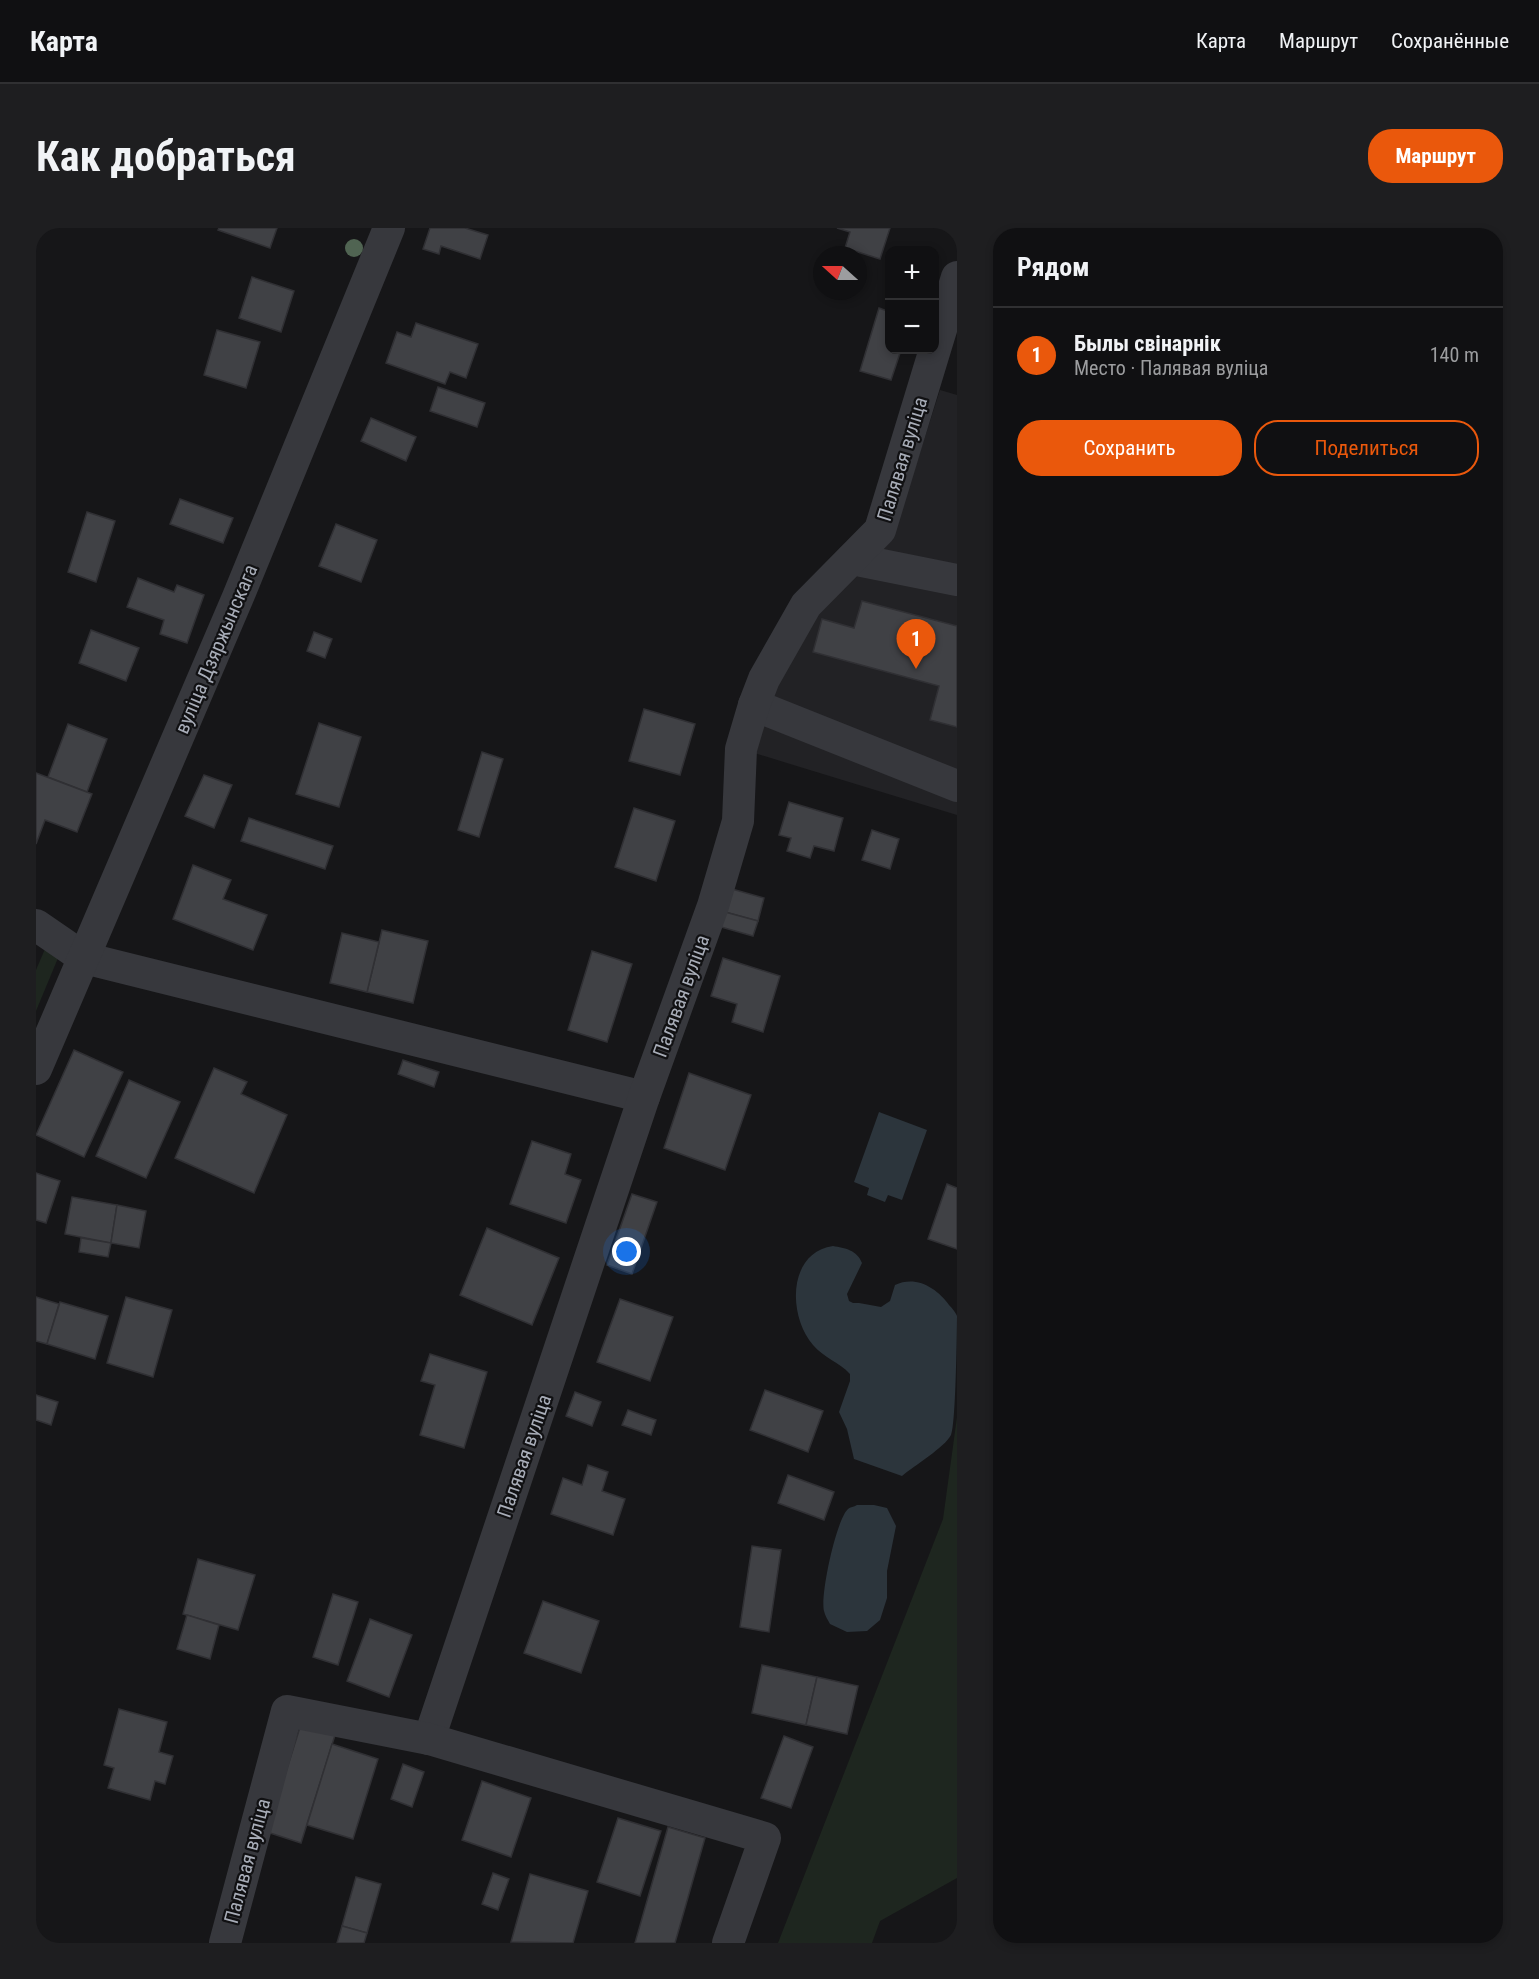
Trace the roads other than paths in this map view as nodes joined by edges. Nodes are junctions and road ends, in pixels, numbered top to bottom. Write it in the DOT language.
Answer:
graph roads {
  1 [pos="389,228"];
  2 [pos="957,277"];
  3 [pos="852,559"];
  4 [pos="957,580"];
  5 [pos="754,705"];
  6 [pos="957,786"];
  7 [pos="36,925"];
  8 [pos="84,958"];
  9 [pos="36,1069"];
  10 [pos="644,1097"];
  11 [pos="429,1739"];
  12 [pos="225,1943"];
  13 [pos="728,1943"];
  1 -- 8 [label="street, вуліца Дзяржынскага"];
  2 -- 3 [label="street, Палявая вуліца"];
  3 -- 4 [label="street"];
  3 -- 5 [label="street, Палявая вуліца"];
  5 -- 6 [label="street"];
  5 -- 10 [label="street, Палявая вуліца"];
  7 -- 8 [label="street"];
  8 -- 9 [label="street, вуліца Дзяржынскага"];
  8 -- 10 [label="street"];
  10 -- 11 [label="street, Палявая вуліца"];
  11 -- 12 [label="street, Палявая вуліца"];
  11 -- 13 [label="street, Палявая вуліца"];
}
